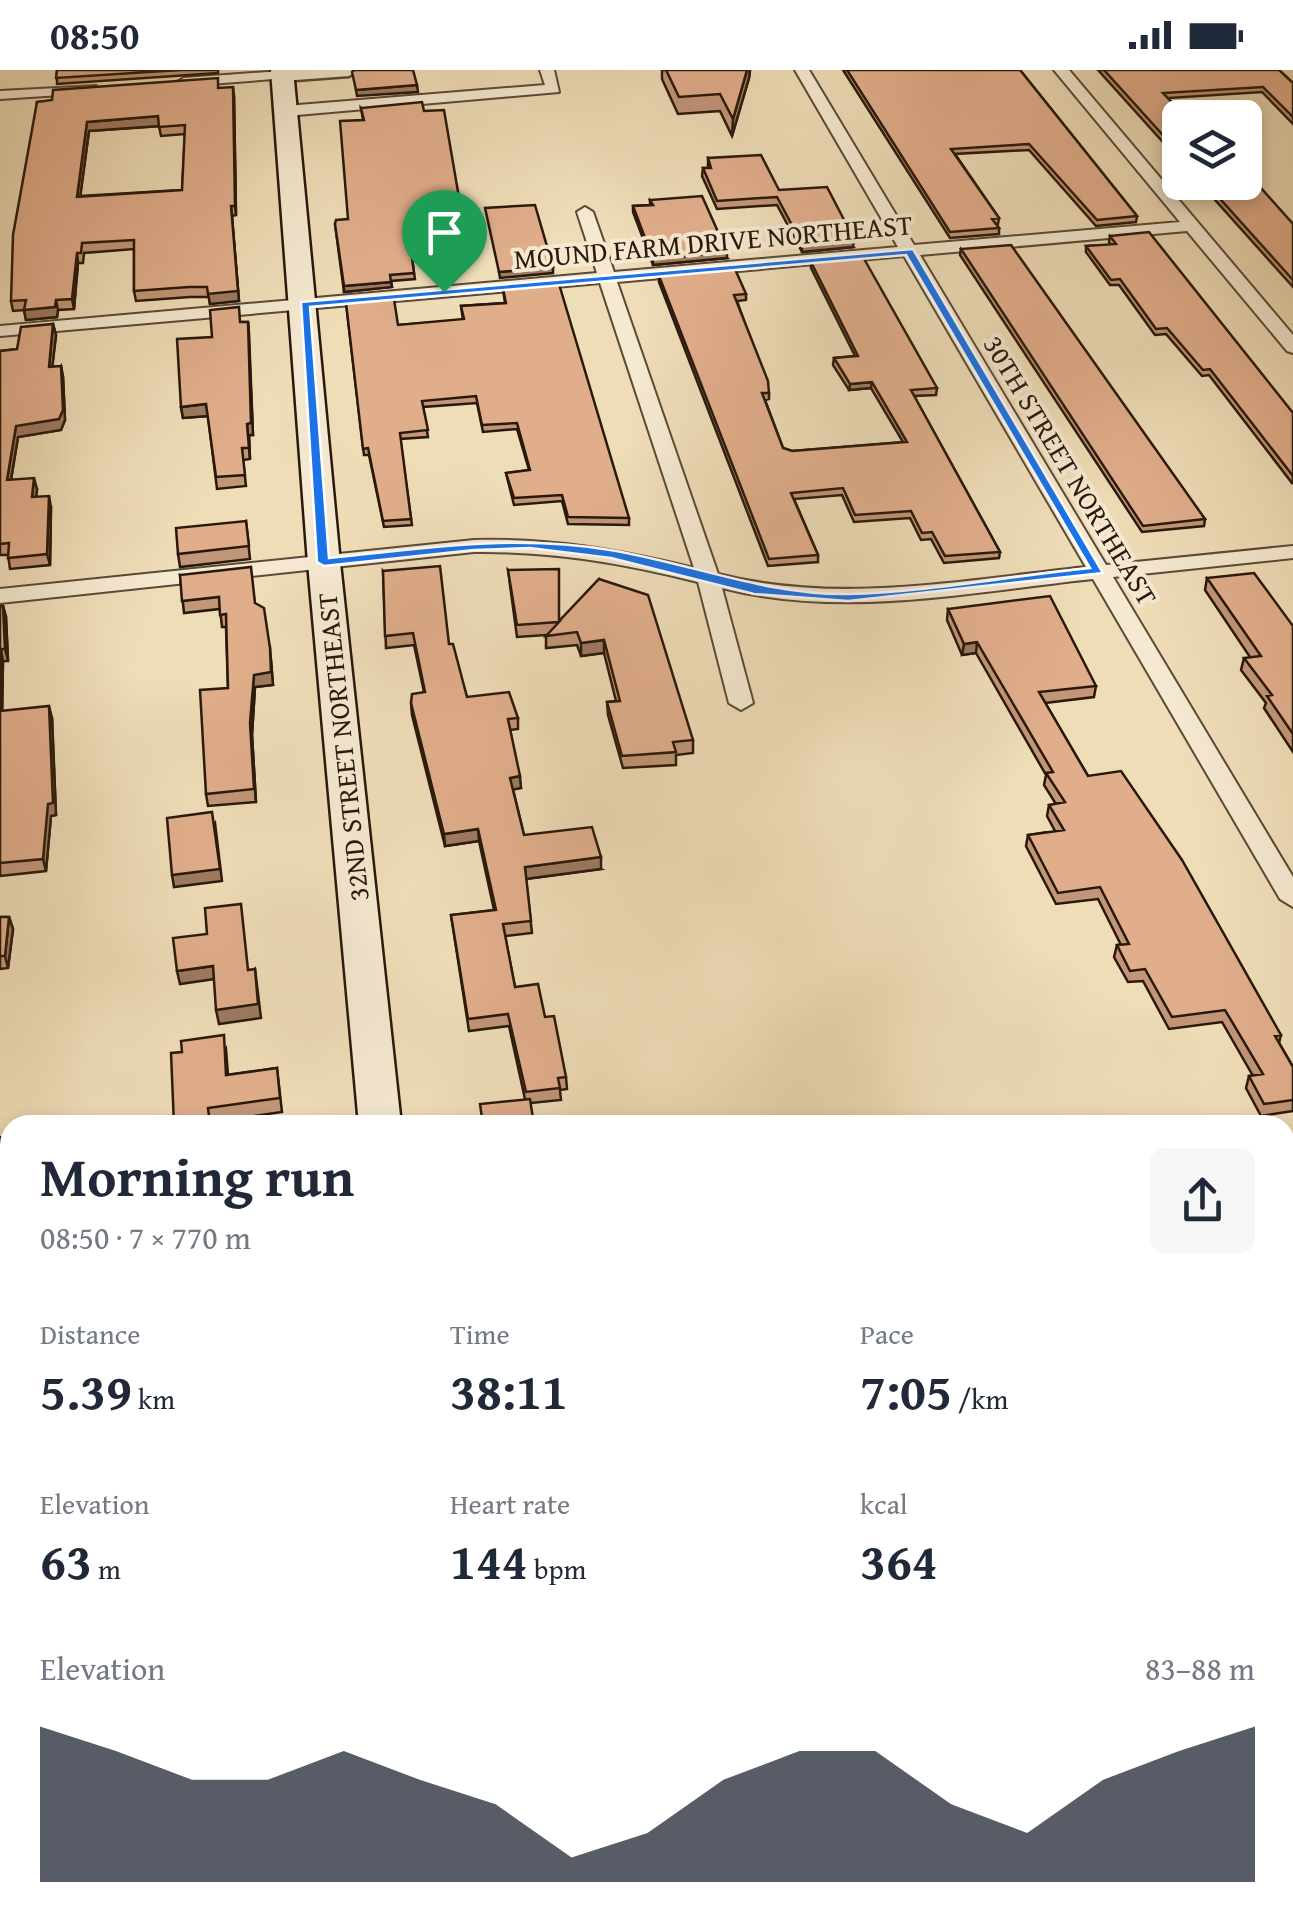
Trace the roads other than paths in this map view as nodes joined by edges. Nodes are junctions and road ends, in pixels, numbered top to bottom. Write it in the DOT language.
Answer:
graph roads {
  1 [pos="349,70"];
  2 [pos="547,70"];
  3 [pos="802,70"];
  4 [pos="1060,70"];
  5 [pos="282,72"];
  6 [pos="167,83"];
  7 [pos="108,87"];
  8 [pos="2,95"];
  9 [pos="286,111"];
  10 [pos="0,116"];
  11 [pos="585,212"];
  12 [pos="1192,226"];
  13 [pos="909,251"];
  14 [pos="608,278"];
  15 [pos="304,304"];
  16 [pos="0,332"];
  17 [pos="1293,347"];
  18 [pos="1293,552"];
  19 [pos="324,562"];
  20 [pos="1098,571"];
  21 [pos="708,578"];
  22 [pos="0,596"];
  23 [pos="741,703"];
  24 [pos="1293,899"];
  25 [pos="379,1115"];
  1 -- 5 [label="street"];
  2 -- 9 [label="street"];
  3 -- 13 [label="street, 30TH STREET NORTHEAST"];
  4 -- 12 [label="street"];
  5 -- 6 [label="street"];
  5 -- 9 [label="main road, 32ND STREET NORTHEAST"];
  7 -- 8 [label="street"];
  8 -- 10 [label="street"];
  9 -- 15 [label="main road, 32ND STREET NORTHEAST"];
  11 -- 14 [label="street"];
  12 -- 13 [label="street, MOUND FARM DRIVE NORTHEAST"];
  12 -- 17 [label="street"];
  13 -- 14 [label="street, MOUND FARM DRIVE NORTHEAST"];
  13 -- 20 [label="street, 30TH STREET NORTHEAST"];
  14 -- 15 [label="street, MOUND FARM DRIVE NORTHEAST"];
  14 -- 21 [label="street"];
  15 -- 16 [label="street, MOUND FARM DRIVE NORTHEAST"];
  15 -- 19 [label="main road, 32ND STREET NORTHEAST"];
  18 -- 20 [label="street"];
  19 -- 21 [label="street"];
  19 -- 22 [label="street"];
  19 -- 25 [label="main road, 32ND STREET NORTHEAST"];
  20 -- 21 [label="street"];
  20 -- 24 [label="street, 30TH STREET NORTHEAST"];
  21 -- 23 [label="street"];
}
